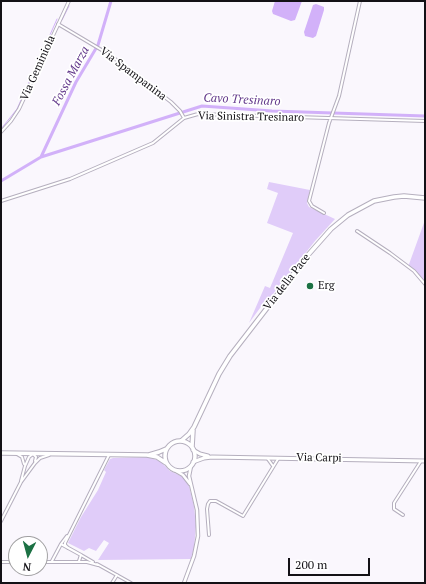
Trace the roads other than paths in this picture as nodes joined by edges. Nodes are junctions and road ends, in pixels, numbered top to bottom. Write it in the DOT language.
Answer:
graph roads {
  1 [pos="69,1"];
  2 [pos="360,1"];
  3 [pos="58,24"];
  4 [pos="184,118"];
  5 [pos="331,118"];
  6 [pos="425,121"];
  7 [pos="1,132"];
  8 [pos="425,198"];
  9 [pos="1,201"];
  10 [pos="324,213"];
  11 [pos="357,230"];
  12 [pos="425,284"];
  13 [pos="194,427"];
  14 [pos="181,441"];
  15 [pos="167,448"];
  16 [pos="192,448"];
  17 [pos="1,453"];
  18 [pos="10,453"];
  19 [pos="33,454"];
  20 [pos="52,454"];
  21 [pos="109,455"];
  22 [pos="146,455"];
  23 [pos="212,457"];
  24 [pos="266,457"];
  25 [pos="279,457"];
  26 [pos="423,460"];
  27 [pos="35,463"];
  28 [pos="166,463"];
  29 [pos="192,464"];
  30 [pos="25,466"];
  31 [pos="273,466"];
  32 [pos="176,471"];
  33 [pos="21,482"];
  34 [pos="191,484"];
  35 [pos="403,515"];
  36 [pos="1,521"];
  37 [pos="70,532"];
  38 [pos="209,535"];
  39 [pos="61,544"];
  40 [pos="68,548"];
  41 [pos="81,556"];
  42 [pos="48,562"];
  43 [pos="52,562"];
  44 [pos="78,562"];
  45 [pos="98,565"];
  46 [pos="117,575"];
  47 [pos="112,583"];
  48 [pos="131,583"];
  49 [pos="184,583"];
  1 -- 3 [label="street, Via Geminiola"];
  2 -- 5 [label="street"];
  3 -- 4 [label="street, Via Spampanina"];
  3 -- 7 [label="street, Via Geminiola"];
  4 -- 5 [label="street, Via Sinistra Tresinaro"];
  4 -- 9 [label="street, Via Sinistra Tresinaro"];
  5 -- 6 [label="street, Via Sinistra Tresinaro"];
  5 -- 10 [label="street"];
  8 -- 13 [label="main road, Via della Pace"];
  11 -- 12 [label="street"];
  13 -- 14 [label="main road, Via della Pace"];
  13 -- 16 [label="main road, Via della Pace"];
  14 -- 15 [label="main road"];
  14 -- 16 [label="main road, Via Carpi"];
  15 -- 22 [label="main road"];
  15 -- 28 [label="main road"];
  16 -- 23 [label="main road, Via Carpi"];
  16 -- 29 [label="main road"];
  17 -- 18 [label="main road"];
  18 -- 19 [label="main road"];
  18 -- 30 [label="street"];
  19 -- 20 [label="main road"];
  19 -- 27 [label="street"];
  19 -- 30 [label="street"];
  20 -- 21 [label="main road"];
  20 -- 27 [label="street"];
  21 -- 22 [label="main road"];
  21 -- 37 [label="street"];
  22 -- 28 [label="main road"];
  23 -- 24 [label="main road, Via Carpi"];
  23 -- 29 [label="main road, Via Carpi"];
  24 -- 25 [label="main road, Via Carpi"];
  24 -- 31 [label="street"];
  25 -- 26 [label="main road, Via Carpi"];
  25 -- 31 [label="street"];
  26 -- 35 [label="street"];
  27 -- 33 [label="street"];
  28 -- 32 [label="main road"];
  29 -- 32 [label="main road, Via Carpi"];
  29 -- 34 [label="street"];
  30 -- 33 [label="street"];
  31 -- 38 [label="street"];
  32 -- 34 [label="street"];
  33 -- 36 [label="street"];
  34 -- 49 [label="street"];
  37 -- 39 [label="street"];
  37 -- 40 [label="street"];
  39 -- 40 [label="street"];
  39 -- 43 [label="street"];
  40 -- 41 [label="street"];
  41 -- 44 [label="street"];
  41 -- 45 [label="street"];
  42 -- 43 [label="street"];
  43 -- 44 [label="street"];
  44 -- 45 [label="street"];
  45 -- 46 [label="street"];
  46 -- 47 [label="street"];
  46 -- 48 [label="street"];
}
